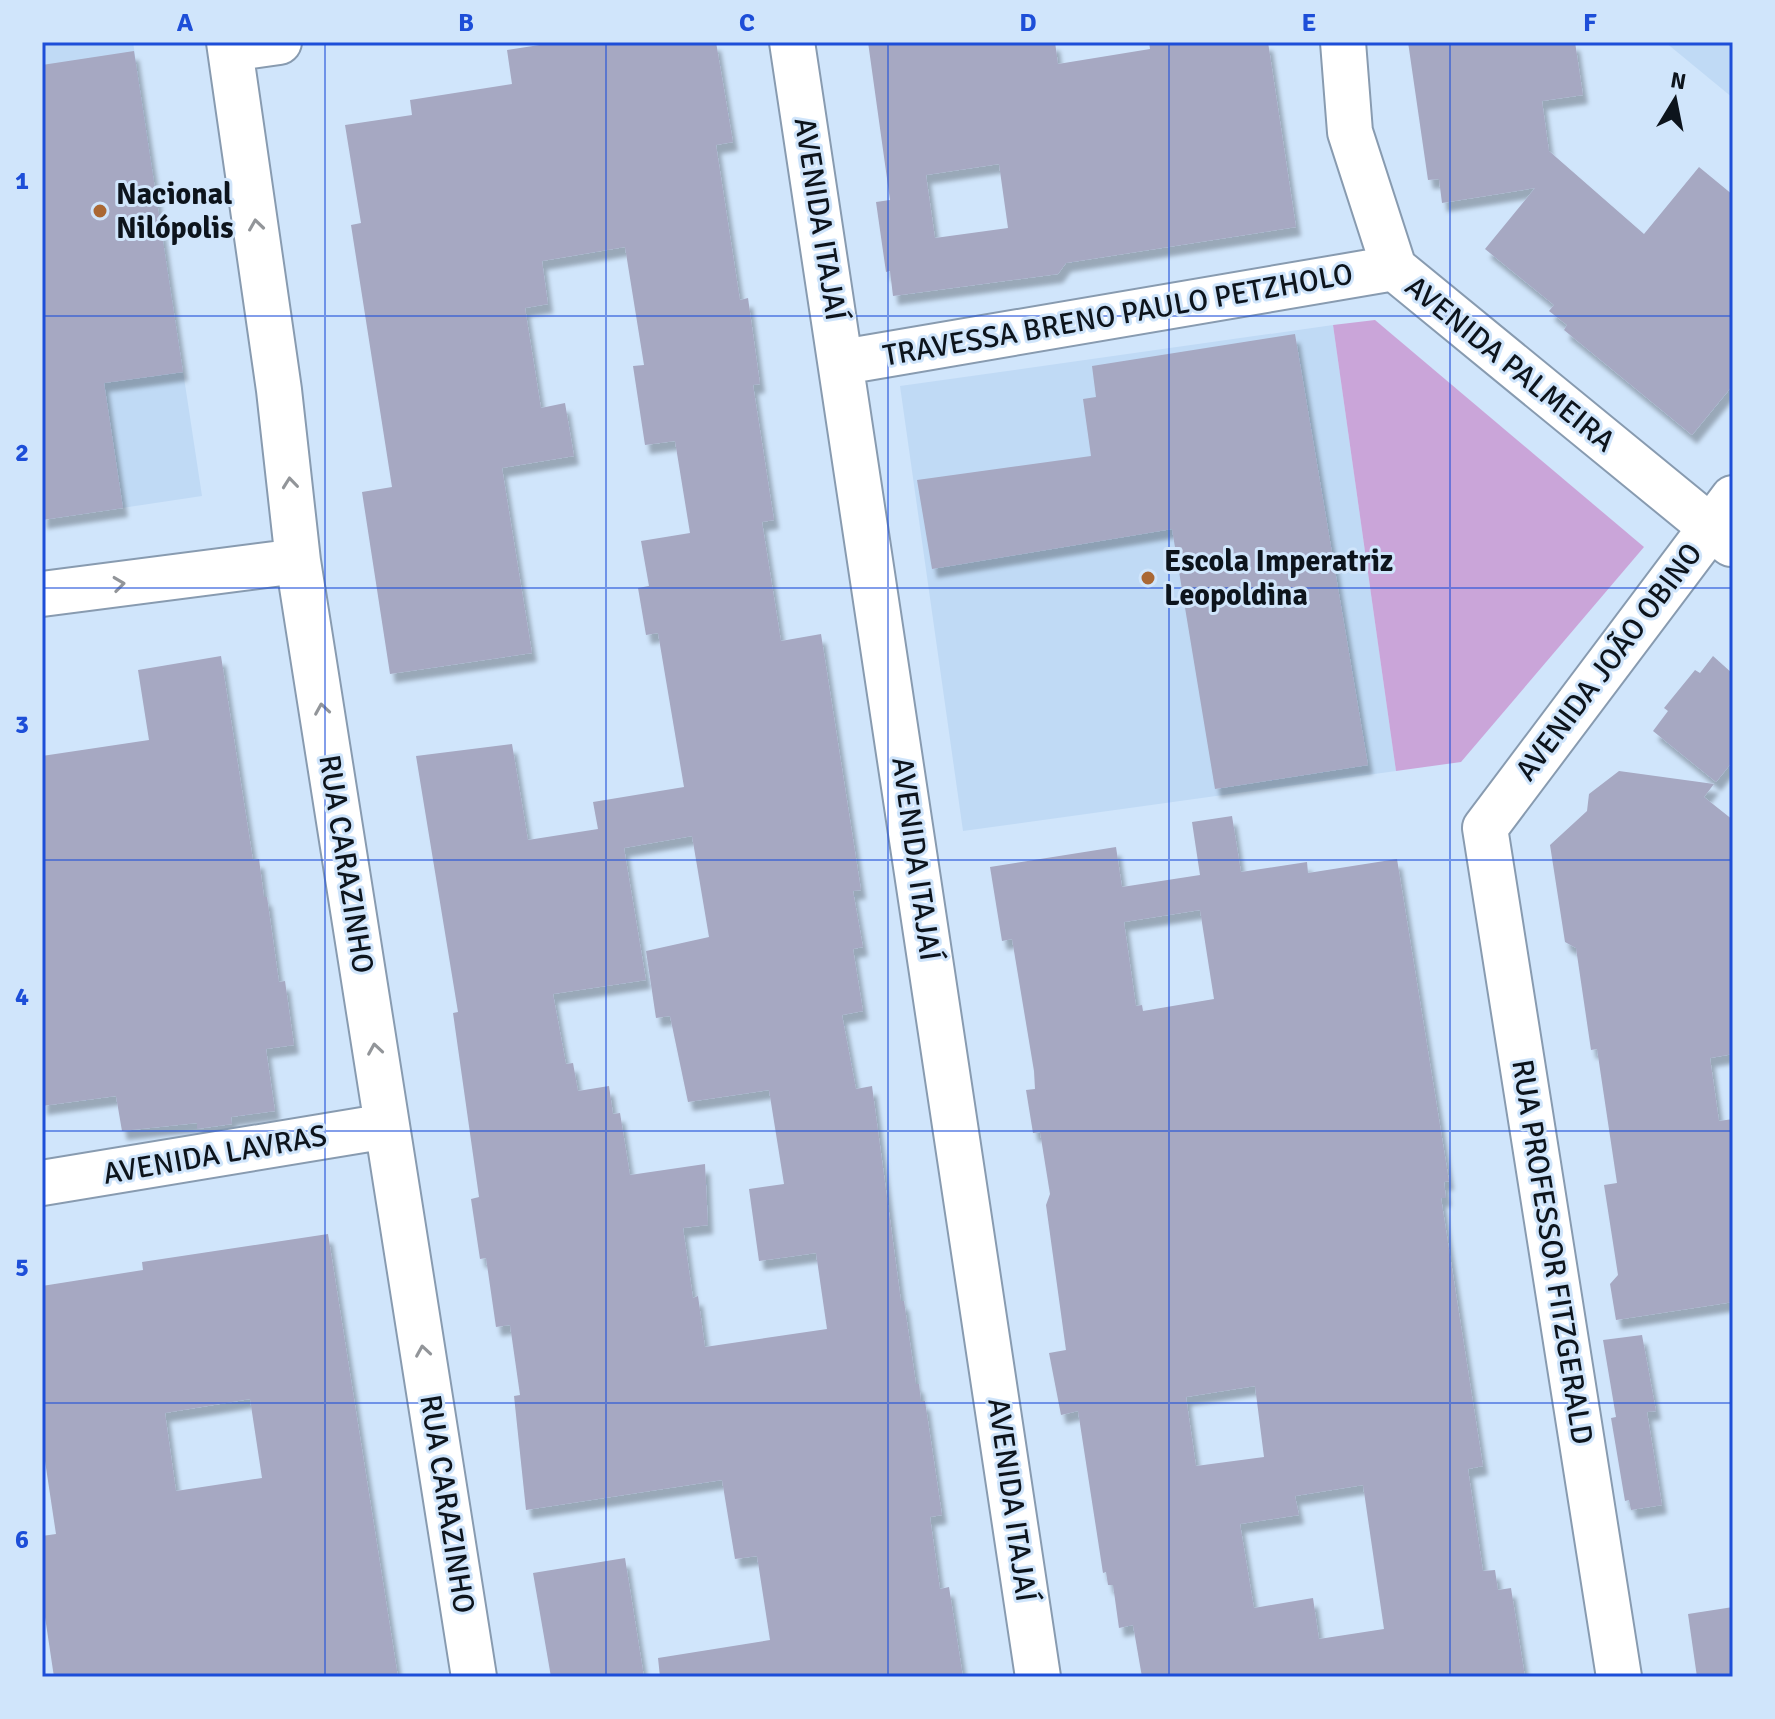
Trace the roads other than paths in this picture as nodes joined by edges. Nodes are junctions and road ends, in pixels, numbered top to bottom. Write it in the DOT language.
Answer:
graph roads {
  1 [pos="279,42"];
  2 [pos="792,42"];
  3 [pos="1343,42"];
  4 [pos="230,46"];
  5 [pos="1394,268"];
  6 [pos="843,362"];
  7 [pos="1725,523"];
  8 [pos="298,561"];
  9 [pos="42,594"];
  10 [pos="1485,828"];
  11 [pos="387,1126"];
  12 [pos="42,1183"];
  13 [pos="474,1677"];
  14 [pos="1038,1677"];
  15 [pos="1619,1677"];
  1 -- 4 [label="street"];
  2 -- 6 [label="street, AVENIDA ITAJAÍ"];
  3 -- 5 [label="street, AVENIDA PALMEIRA"];
  8 -- 4 [label="street, RUA CARAZINHO, one-way"];
  5 -- 6 [label="street, TRAVESSA BRENO PAULO PETZHOLO"];
  5 -- 7 [label="street, AVENIDA PALMEIRA"];
  6 -- 14 [label="street, AVENIDA ITAJAÍ"];
  7 -- 10 [label="street, AVENIDA JOÃO OBINO"];
  9 -- 8 [label="street, one-way"];
  11 -- 8 [label="street, RUA CARAZINHO, one-way"];
  10 -- 15 [label="street, RUA PROFESSOR FITZGERALD"];
  11 -- 12 [label="street, AVENIDA LAVRAS"];
  13 -- 11 [label="street, RUA CARAZINHO, one-way"];
}
